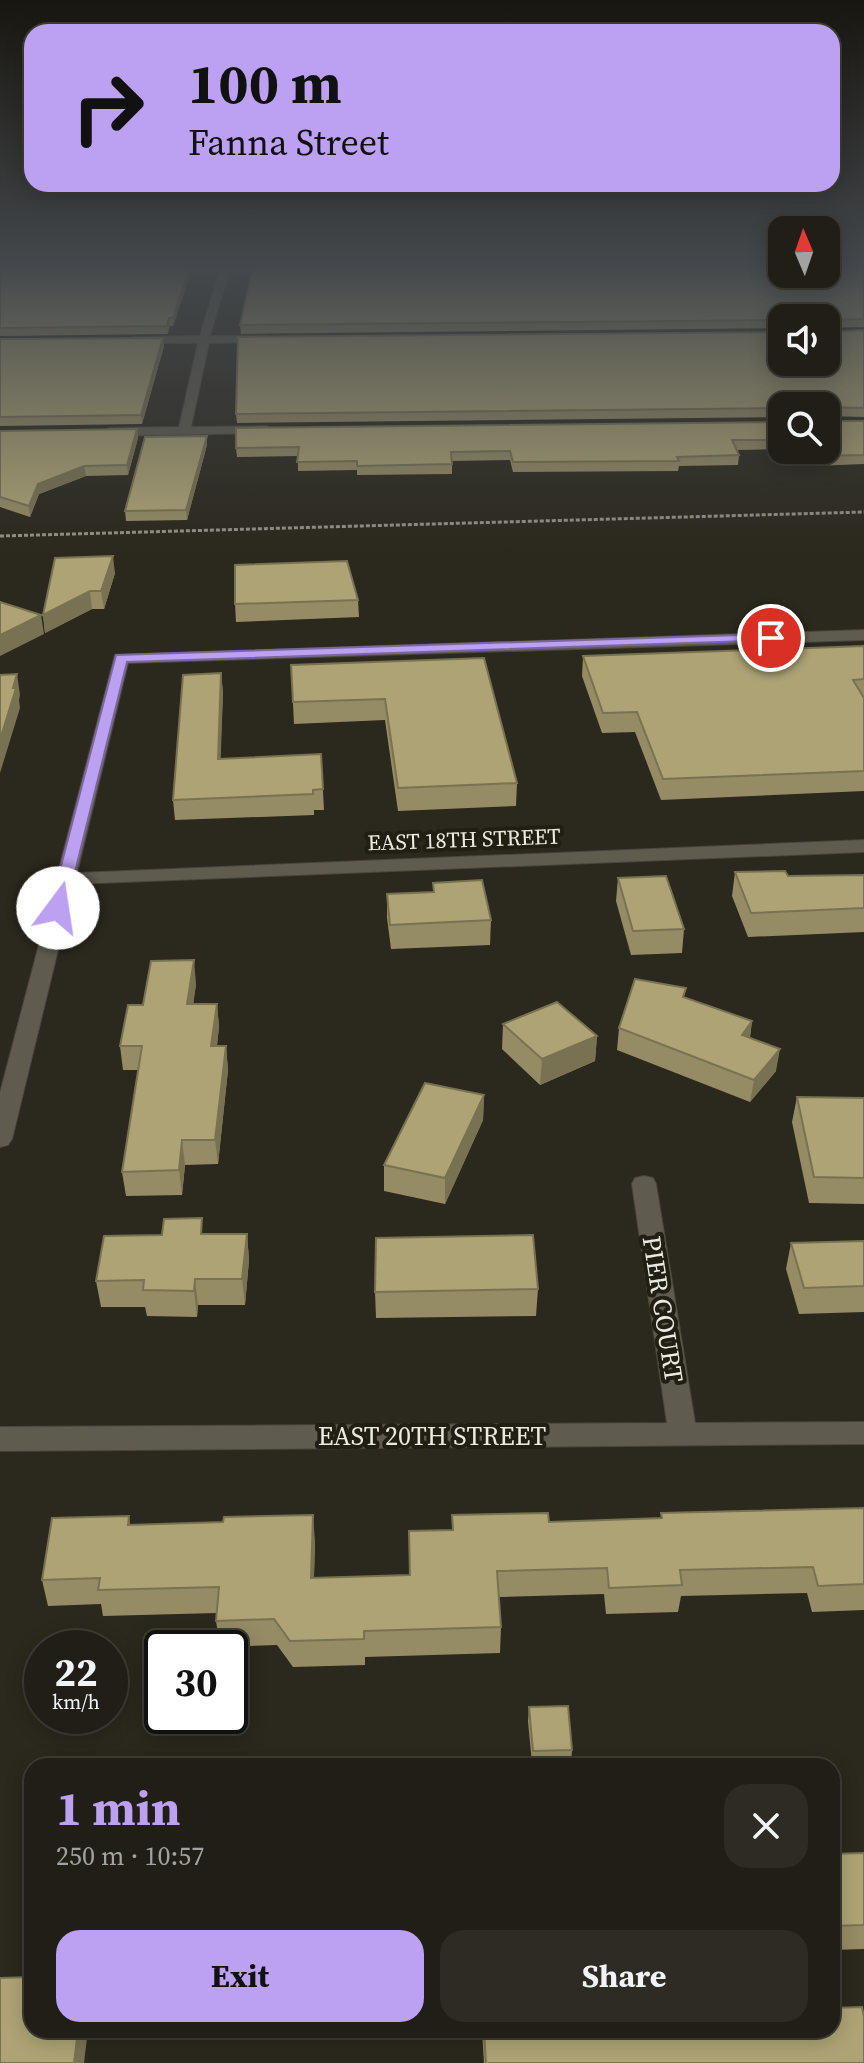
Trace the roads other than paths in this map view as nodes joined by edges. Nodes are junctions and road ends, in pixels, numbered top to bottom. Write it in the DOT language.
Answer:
graph roads {
  1 [pos="199,362"];
  2 [pos="288,430"];
  3 [pos="184,431"];
  4 [pos="92,432"];
  5 [pos="864,635"];
  6 [pos="864,846"];
  7 [pos="65,879"];
  8 [pos="0,1139"];
  9 [pos="644,1184"];
  10 [pos="864,1433"];
  11 [pos="683,1434"];
  12 [pos="0,1439"];
  1 -- 3 [label="street"];
  2 -- 3 [label="street"];
  3 -- 4 [label="street"];
  5 -- 7 [label="street"];
  6 -- 7 [label="street, EAST 18TH STREET"];
  7 -- 8 [label="street"];
  9 -- 11 [label="street, PIER COURT"];
  10 -- 11 [label="street, EAST 20TH STREET"];
  11 -- 12 [label="street, EAST 20TH STREET"];
}
